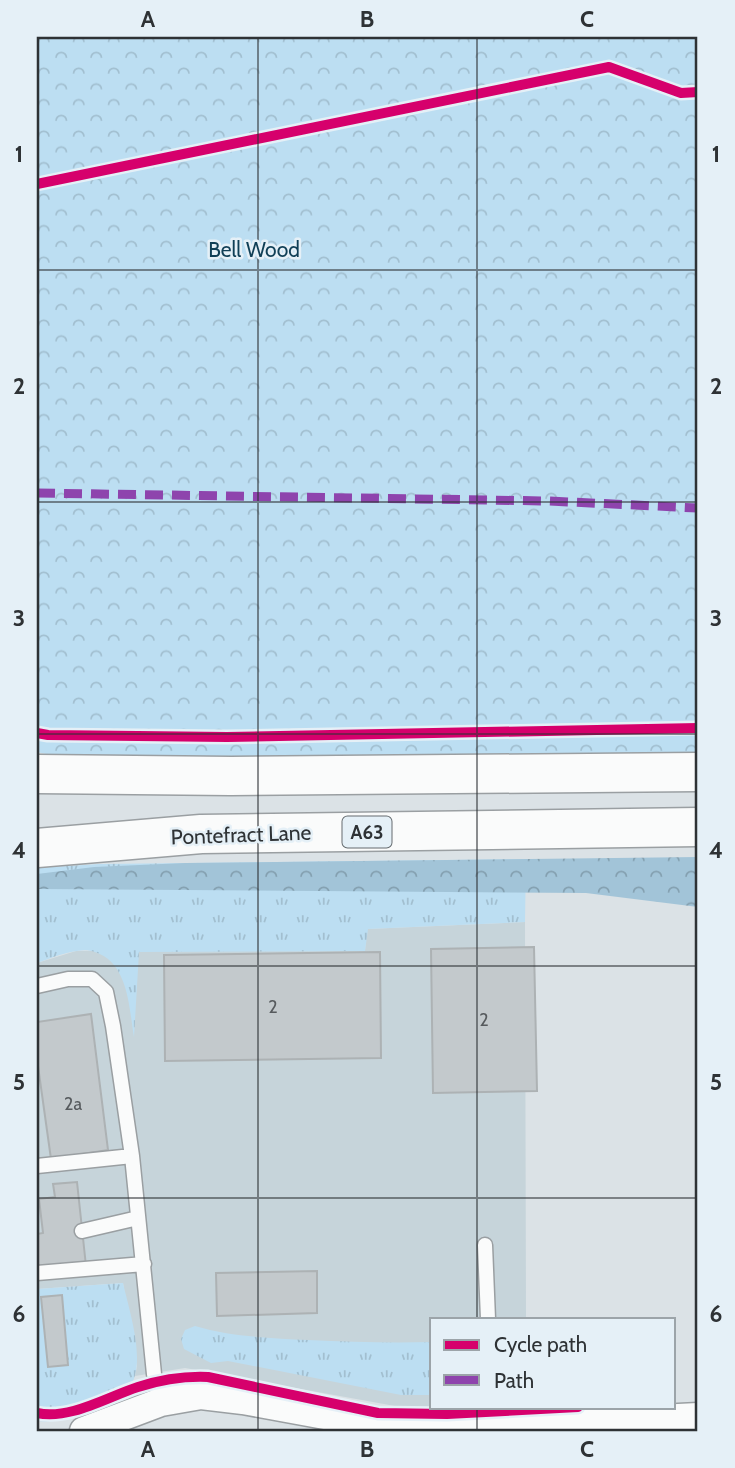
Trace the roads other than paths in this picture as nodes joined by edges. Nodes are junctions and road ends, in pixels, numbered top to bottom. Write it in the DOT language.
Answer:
graph roads {
  1 [pos="698,772"];
  2 [pos="37,774"];
  3 [pos="698,827"];
  4 [pos="37,848"];
  5 [pos="37,986"];
  6 [pos="132,1156"];
  7 [pos="37,1167"];
  8 [pos="138,1218"];
  9 [pos="82,1231"];
  10 [pos="485,1245"];
  11 [pos="144,1264"];
  12 [pos="37,1273"];
  13 [pos="488,1318"];
  14 [pos="161,1402"];
  15 [pos="493,1417"];
  16 [pos="698,1417"];
  17 [pos="84,1431"];
  18 [pos="412,1431"];
  19 [pos="423,1431"];
  1 -- 2 [label="highway"];
  3 -- 4 [label="highway, Pontefract Lane / A63"];
  5 -- 6 [label="lane"];
  6 -- 7 [label="lane"];
  6 -- 8 [label="lane"];
  8 -- 9 [label="lane"];
  8 -- 11 [label="lane"];
  10 -- 13 [label="lane"];
  11 -- 12 [label="lane"];
  11 -- 14 [label="lane"];
  14 -- 17 [label="street"];
  14 -- 18 [label="street"];
  15 -- 16 [label="street"];
  15 -- 19 [label="street"];
}
